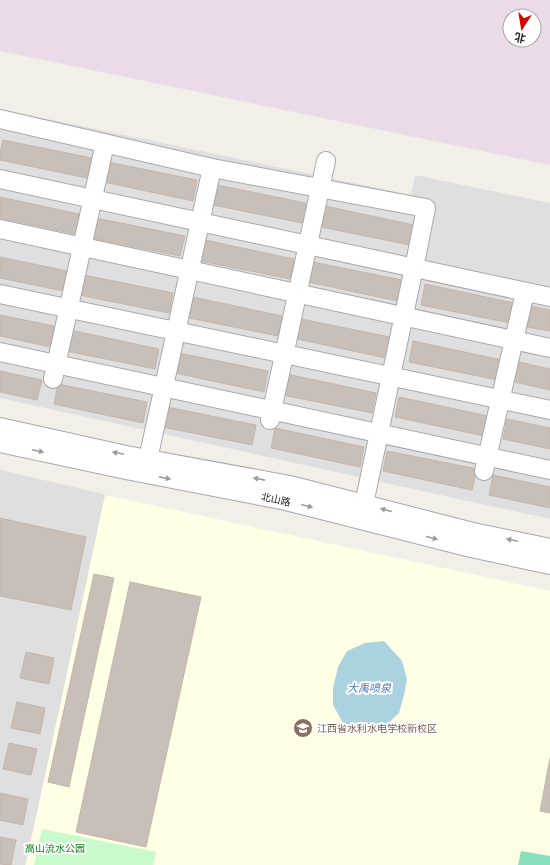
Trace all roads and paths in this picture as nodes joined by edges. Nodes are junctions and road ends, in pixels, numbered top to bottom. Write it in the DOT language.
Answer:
graph roads {
  1 [pos="0,119"];
  2 [pos="105,143"];
  3 [pos="326,161"];
  4 [pos="212,168"];
  5 [pos="0,179"];
  6 [pos="320,188"];
  7 [pos="92,198"];
  8 [pos="200,222"];
  9 [pos="0,229"];
  10 [pos="308,245"];
  11 [pos="82,247"];
  12 [pos="414,268"];
  13 [pos="189,270"];
  14 [pos="525,292"];
  15 [pos="0,294"];
  16 [pos="298,294"];
  17 [pos="550,297"];
  18 [pos="68,308"];
  19 [pos="404,316"];
  20 [pos="176,331"];
  21 [pos="514,340"];
  22 [pos="550,348"];
  23 [pos="0,352"];
  24 [pos="285,354"];
  25 [pos="54,372"];
  26 [pos="391,376"];
  27 [pos="164,387"];
  28 [pos="500,400"];
  29 [pos="550,410"];
  30 [pos="271,415"];
  31 [pos="0,427"];
  32 [pos="379,434"];
  33 [pos="0,443"];
  34 [pos="148,459"];
  35 [pos="486,464"];
  36 [pos="550,470"];
  37 [pos="364,504"];
  38 [pos="550,548"];
  39 [pos="550,565"];
  1 -- 2 [label="street"];
  2 -- 4 [label="street"];
  2 -- 7 [label="street"];
  3 -- 6 [label="street"];
  4 -- 6 [label="street"];
  4 -- 8 [label="street"];
  5 -- 7 [label="street"];
  6 -- 10 [label="street"];
  6 -- 12 [label="street"];
  7 -- 8 [label="street"];
  7 -- 11 [label="street"];
  8 -- 10 [label="street"];
  8 -- 13 [label="street"];
  9 -- 11 [label="street"];
  10 -- 12 [label="street"];
  10 -- 16 [label="street"];
  11 -- 13 [label="street"];
  11 -- 18 [label="street"];
  12 -- 14 [label="street"];
  12 -- 19 [label="street"];
  13 -- 16 [label="street"];
  13 -- 20 [label="street"];
  14 -- 17 [label="street"];
  14 -- 21 [label="street"];
  15 -- 18 [label="street"];
  16 -- 19 [label="street"];
  16 -- 24 [label="street"];
  18 -- 20 [label="street"];
  18 -- 25 [label="street"];
  19 -- 21 [label="street"];
  19 -- 26 [label="street"];
  20 -- 24 [label="street"];
  20 -- 27 [label="street"];
  21 -- 22 [label="street"];
  21 -- 28 [label="street"];
  23 -- 25 [label="street"];
  24 -- 26 [label="street"];
  24 -- 30 [label="street"];
  25 -- 27 [label="street"];
  26 -- 28 [label="street"];
  26 -- 32 [label="street"];
  27 -- 30 [label="street"];
  27 -- 34 [label="street"];
  28 -- 29 [label="street"];
  28 -- 35 [label="street"];
  30 -- 32 [label="street"];
  34 -- 31 [label="street, 北山路, one-way"];
  32 -- 35 [label="street"];
  32 -- 37 [label="street"];
  33 -- 39 [label="street, 北山路, one-way"];
  37 -- 34 [label="street, 北山路, one-way"];
  35 -- 36 [label="street"];
  38 -- 37 [label="street, 北山路, one-way"];
}
